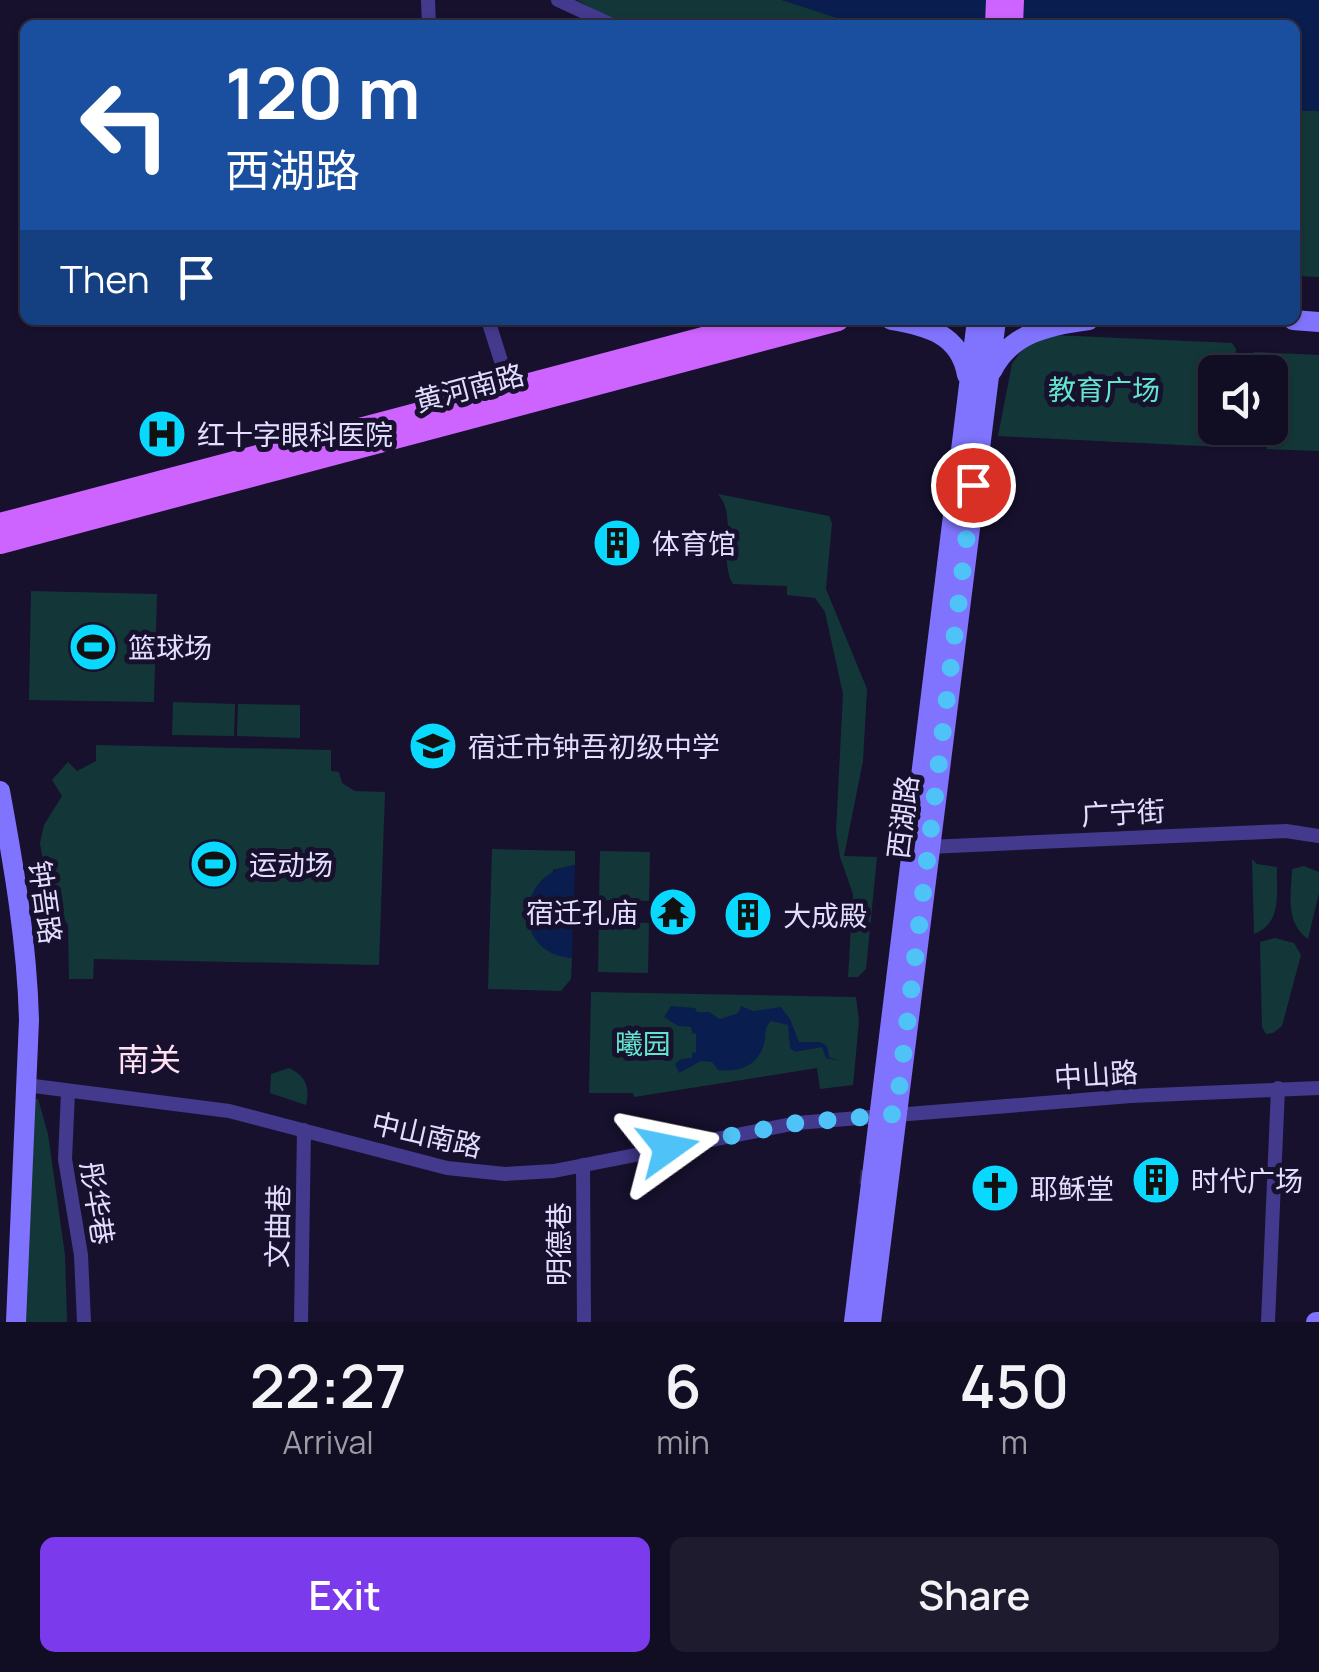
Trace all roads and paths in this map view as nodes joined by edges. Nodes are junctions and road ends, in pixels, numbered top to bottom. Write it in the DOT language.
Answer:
graph roads {
  1 [pos="558,0"];
  2 [pos="601,20"];
  3 [pos="490,325"];
  4 [pos="752,325"];
  5 [pos="819,325"];
  6 [pos="911,325"];
  7 [pos="977,325"];
  8 [pos="994,325"];
  9 [pos="1055,325"];
  10 [pos="977,381"];
  11 [pos="510,389"];
  12 [pos="0,524"];
  13 [pos="0,543"];
  14 [pos="0,791"];
  15 [pos="1319,836"];
  16 [pos="928,847"];
  17 [pos="26,1086"];
  18 [pos="1278,1088"];
  19 [pos="1319,1088"];
  20 [pos="68,1092"];
  21 [pos="886,1116"];
  22 [pos="304,1130"];
  23 [pos="583,1165"];
  24 [pos="863,1320"];
  25 [pos="16,1322"];
  26 [pos="84,1322"];
  27 [pos="301,1322"];
  28 [pos="584,1322"];
  29 [pos="1268,1322"];
  1 -- 2 [label="street"];
  3 -- 11 [label="street"];
  4 -- 11 [label="main road, 黄河南路"];
  5 -- 13 [label="main road, 黄河南路"];
  6 -- 10 [label="main road"];
  7 -- 10 [label="main road, 西湖路"];
  8 -- 10 [label="main road, 西湖路"];
  9 -- 10 [label="main road"];
  10 -- 16 [label="main road, 西湖路"];
  10 -- 21 [label="main road, 西湖路"];
  11 -- 12 [label="main road, 黄河南路"];
  14 -- 17 [label="main road, 钟吾路"];
  15 -- 16 [label="street, 广宁街"];
  16 -- 21 [label="main road, 西湖路"];
  17 -- 20 [label="street, 中山南路"];
  17 -- 25 [label="main road, 钟吾路"];
  18 -- 19 [label="street, 中山路"];
  18 -- 21 [label="street, 中山路"];
  18 -- 29 [label="street"];
  20 -- 22 [label="street, 中山南路"];
  20 -- 26 [label="street, 彤华巷"];
  21 -- 23 [label="street, 中山南路"];
  21 -- 24 [label="main road, 西湖路"];
  22 -- 23 [label="street, 中山南路"];
  22 -- 27 [label="street, 文曲巷"];
  23 -- 28 [label="street, 明德巷"];
}
